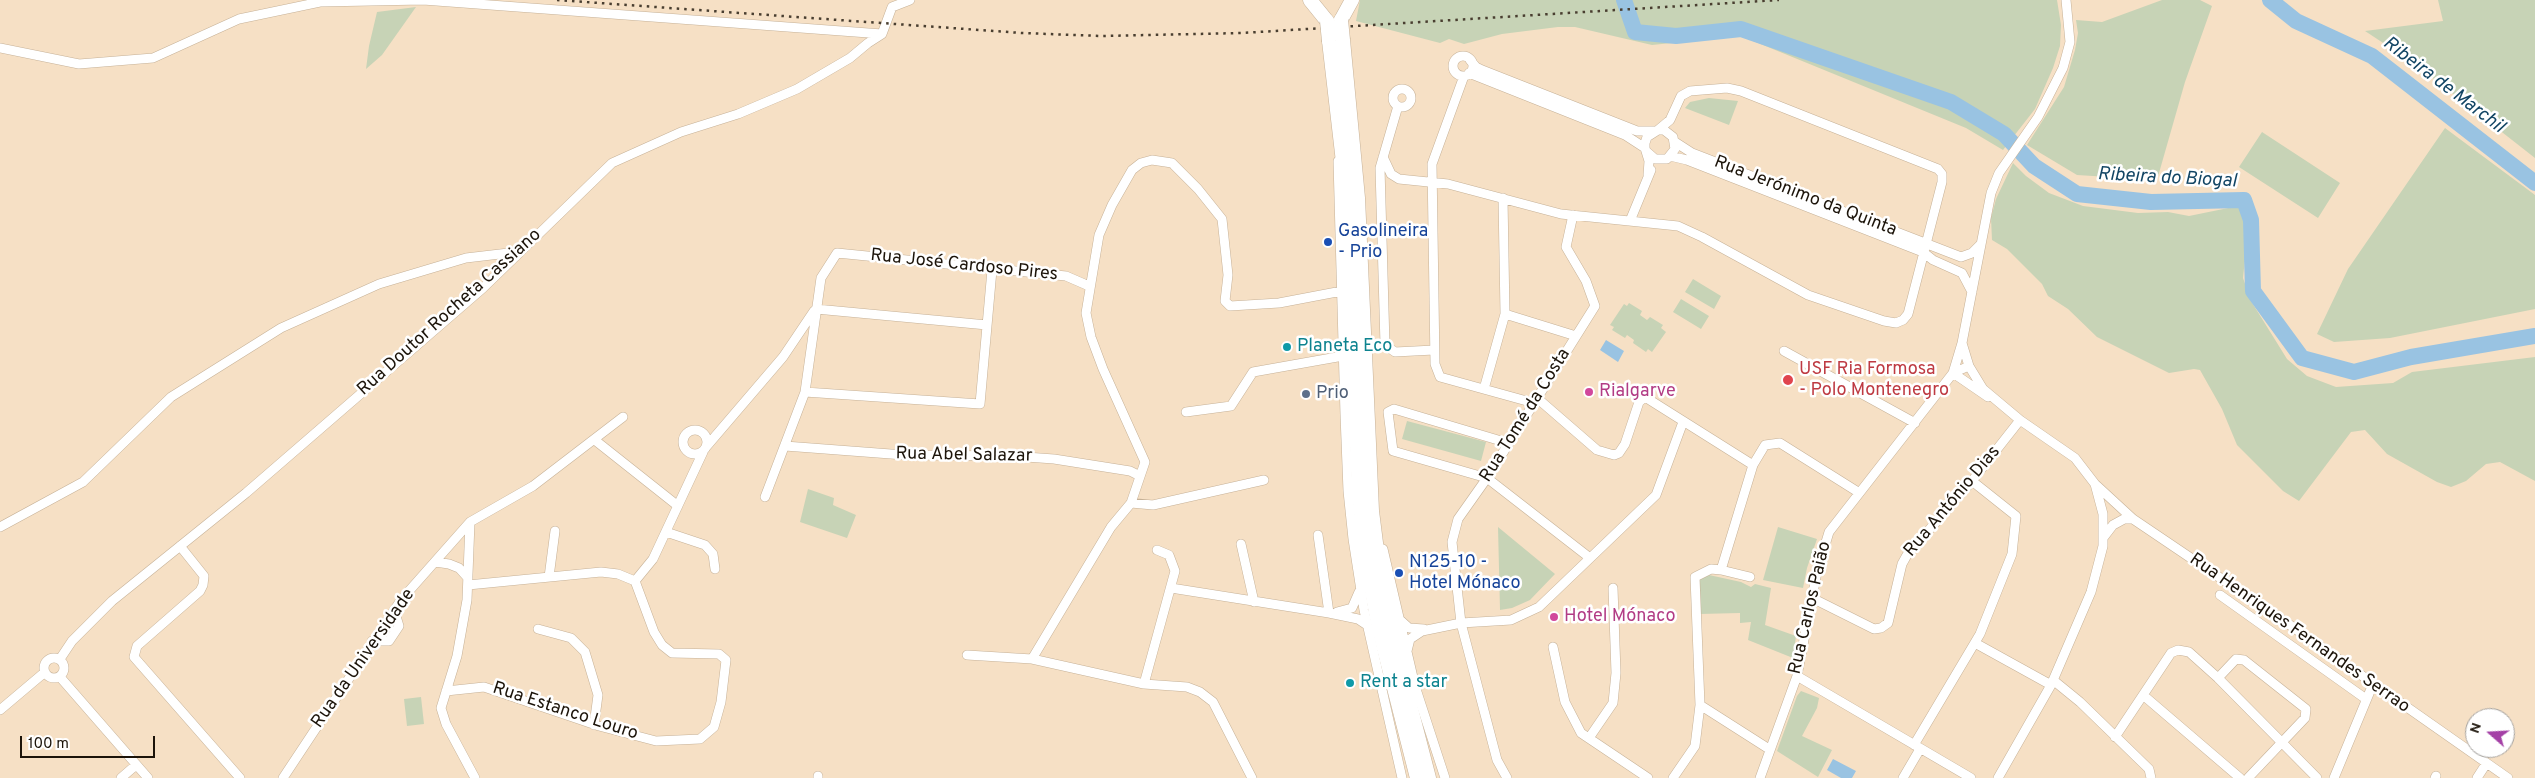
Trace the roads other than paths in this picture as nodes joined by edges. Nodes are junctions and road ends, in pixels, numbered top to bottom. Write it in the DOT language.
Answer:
graph roads {
  1 [pos="423,0"];
  2 [pos="910,0"];
  3 [pos="1310,0"];
  4 [pos="1325,0"];
  5 [pos="1339,0"];
  6 [pos="1352,0"];
  7 [pos="2066,0"];
  8 [pos="1341,20"];
  9 [pos="1327,21"];
  10 [pos="882,34"];
  11 [pos="0,48"];
  12 [pos="1470,60"];
  13 [pos="1455,72"];
  14 [pos="1467,75"];
  15 [pos="1459,89"];
  16 [pos="1398,106"];
  17 [pos="1674,112"];
  18 [pos="1339,123"];
  19 [pos="1656,130"];
  20 [pos="1674,140"];
  21 [pos="1646,150"];
  22 [pos="1384,157"];
  23 [pos="1665,158"];
  24 [pos="1648,175"];
  25 [pos="1399,179"];
  26 [pos="1432,181"];
  27 [pos="1382,194"];
  28 [pos="1503,198"];
  29 [pos="1573,215"];
  30 [pos="1630,221"];
  31 [pos="1928,233"];
  32 [pos="1981,245"];
  33 [pos="1936,247"];
  34 [pos="1924,248"];
  35 [pos="517,252"];
  36 [pos="1961,257"];
  37 [pos="1935,261"];
  38 [pos="1975,267"];
  39 [pos="1954,269"];
  40 [pos="992,270"];
  41 [pos="1918,273"];
  42 [pos="1089,286"];
  43 [pos="1342,291"];
  44 [pos="1972,293"];
  45 [pos="816,309"];
  46 [pos="1505,314"];
  47 [pos="987,325"];
  48 [pos="1576,336"];
  49 [pos="1962,344"];
  50 [pos="1434,350"];
  51 [pos="1784,350"];
  52 [pos="1343,356"];
  53 [pos="1969,366"];
  54 [pos="1953,373"];
  55 [pos="1366,382"];
  56 [pos="1484,389"];
  57 [pos="806,392"];
  58 [pos="1535,400"];
  59 [pos="1998,403"];
  60 [pos="1186,412"];
  61 [pos="623,418"];
  62 [pos="2020,420"];
  63 [pos="1683,422"];
  64 [pos="1915,423"];
  65 [pos="596,441"];
  66 [pos="1508,442"];
  67 [pos="785,446"];
  68 [pos="1753,465"];
  69 [pos="1140,476"];
  70 [pos="1487,478"];
  71 [pos="1264,480"];
  72 [pos="1972,481"];
  73 [pos="2094,484"];
  74 [pos="1858,492"];
  75 [pos="765,497"];
  76 [pos="1132,503"];
  77 [pos="678,506"];
  78 [pos="2133,519"];
  79 [pos="470,522"];
  80 [pos="0,527"];
  81 [pos="556,531"];
  82 [pos="666,532"];
  83 [pos="1318,536"];
  84 [pos="2103,538"];
  85 [pos="1241,544"];
  86 [pos="180,546"];
  87 [pos="1157,550"];
  88 [pos="1590,558"];
  89 [pos="435,562"];
  90 [pos="715,569"];
  91 [pos="1721,570"];
  92 [pos="549,577"];
  93 [pos="1750,578"];
  94 [pos="635,581"];
  95 [pos="468,582"];
  96 [pos="1171,588"];
  97 [pos="1360,588"];
  98 [pos="1613,588"];
  99 [pos="2220,595"];
  100 [pos="1812,598"];
  101 [pos="1254,602"];
  102 [pos="394,610"];
  103 [pos="1329,612"];
  104 [pos="1399,619"];
  105 [pos="1461,622"];
  106 [pos="1367,625"];
  107 [pos="538,629"];
  108 [pos="1430,629"];
  109 [pos="372,641"];
  110 [pos="1975,643"];
  111 [pos="1554,647"];
  112 [pos="1406,652"];
  113 [pos="967,655"];
  114 [pos="60,659"];
  115 [pos="1032,659"];
  116 [pos="45,672"];
  117 [pos="1797,676"];
  118 [pos="60,677"];
  119 [pos="2218,678"];
  120 [pos="2052,683"];
  121 [pos="1144,684"];
  122 [pos="2373,684"];
  123 [pos="446,691"];
  124 [pos="2143,695"];
  125 [pos="2366,699"];
  126 [pos="1700,705"];
  127 [pos="0,710"];
  128 [pos="594,725"];
  129 [pos="2115,737"];
  130 [pos="1589,738"];
  131 [pos="2282,742"];
  132 [pos="1917,747"];
  133 [pos="1769,750"];
  134 [pos="2486,764"];
  135 [pos="136,765"];
  136 [pos="2152,774"];
  137 [pos="121,778"];
  138 [pos="148,778"];
  139 [pos="240,778"];
  140 [pos="283,778"];
  141 [pos="475,778"];
  142 [pos="1252,778"];
  143 [pos="1402,778"];
  144 [pos="1417,778"];
  145 [pos="1429,778"];
  146 [pos="1445,778"];
  147 [pos="1507,778"];
  148 [pos="1648,778"];
  149 [pos="1673,778"];
  150 [pos="1760,778"];
  151 [pos="1903,778"];
  152 [pos="1971,778"];
  153 [pos="1998,778"];
  154 [pos="2240,778"];
  155 [pos="2248,778"];
  156 [pos="2318,778"];
  157 [pos="2334,778"];
  158 [pos="2477,778"];
  159 [pos="2508,778"];
  1 -- 10 [label="street"];
  1 -- 11 [label="street"];
  2 -- 10 [label="street"];
  3 -- 9 [label="main road"];
  4 -- 9 [label="main road"];
  5 -- 8 [label="main road"];
  6 -- 8 [label="main road"];
  7 -- 32 [label="street"];
  8 -- 55 [label="main road, bridge"];
  9 -- 18 [label="main road, bridge"];
  10 -- 35 [label="street, Rua Doutor Rocheta Cassiano"];
  12 -- 13 [label="street"];
  12 -- 14 [label="street"];
  12 -- 19 [label="street, Rua Jerónimo da Quinta"];
  13 -- 14 [label="street, Rua Jerónimo da Quinta"];
  13 -- 15 [label="street"];
  14 -- 15 [label="street"];
  14 -- 21 [label="street, Rua Jerónimo da Quinta"];
  15 -- 26 [label="street"];
  16 -- 22 [label="street"];
  17 -- 19 [label="street"];
  17 -- 20 [label="street"];
  17 -- 31 [label="street"];
  18 -- 43 [label="street"];
  18 -- 144 [label="main road"];
  19 -- 20 [label="street, Rua Jerónimo da Quinta"];
  19 -- 21 [label="street"];
  20 -- 23 [label="street"];
  20 -- 34 [label="street, Rua Jerónimo da Quinta"];
  21 -- 23 [label="street, Rua Jerónimo da Quinta"];
  21 -- 24 [label="street"];
  22 -- 25 [label="street"];
  22 -- 27 [label="street"];
  23 -- 24 [label="street"];
  23 -- 34 [label="street, Rua Jerónimo da Quinta"];
  24 -- 30 [label="street"];
  25 -- 26 [label="street"];
  25 -- 27 [label="street"];
  26 -- 28 [label="street"];
  26 -- 50 [label="street"];
  27 -- 50 [label="street"];
  28 -- 29 [label="street"];
  28 -- 46 [label="street"];
  29 -- 30 [label="street"];
  29 -- 48 [label="street, Rua Tomé da Costa"];
  30 -- 41 [label="street"];
  31 -- 33 [label="street"];
  31 -- 34 [label="street"];
  32 -- 36 [label="street"];
  32 -- 38 [label="street"];
  33 -- 34 [label="street, Rua Jerónimo da Quinta"];
  33 -- 36 [label="street, Rua Jerónimo da Quinta"];
  34 -- 37 [label="street, Rua Jerónimo da Quinta"];
  34 -- 41 [label="street"];
  35 -- 80 [label="street"];
  35 -- 86 [label="street, Rua Doutor Rocheta Cassiano"];
  36 -- 38 [label="street, Rua Jerónimo da Quinta"];
  37 -- 39 [label="street, Rua Jerónimo da Quinta"];
  37 -- 41 [label="street"];
  38 -- 39 [label="street, Rua Jerónimo da Quinta"];
  38 -- 44 [label="street"];
  39 -- 44 [label="street, Rua Jerónimo da Quinta"];
  40 -- 42 [label="street, Rua José Cardoso Pires"];
  40 -- 45 [label="street, Rua José Cardoso Pires"];
  40 -- 47 [label="street"];
  42 -- 43 [label="street"];
  42 -- 69 [label="street"];
  43 -- 52 [label="street"];
  44 -- 49 [label="street"];
  45 -- 47 [label="street"];
  45 -- 57 [label="street"];
  45 -- 77 [label="street"];
  46 -- 48 [label="street"];
  46 -- 56 [label="street"];
  47 -- 57 [label="street"];
  48 -- 58 [label="street, Rua Tomé da Costa"];
  49 -- 53 [label="street"];
  49 -- 54 [label="street"];
  50 -- 56 [label="street"];
  51 -- 64 [label="street"];
  52 -- 60 [label="street"];
  52 -- 97 [label="street"];
  53 -- 54 [label="street, Rua Carlos Paião"];
  53 -- 59 [label="street"];
  54 -- 59 [label="street"];
  54 -- 64 [label="street, Rua Carlos Paião"];
  55 -- 104 [label="street"];
  55 -- 145 [label="main road"];
  56 -- 58 [label="street"];
  57 -- 67 [label="street"];
  58 -- 63 [label="street"];
  58 -- 66 [label="street, Rua Tomé da Costa"];
  59 -- 62 [label="street"];
  61 -- 65 [label="street, Rua da Universidade"];
  62 -- 72 [label="street, Rua António Dias"];
  62 -- 73 [label="street"];
  63 -- 68 [label="street"];
  63 -- 88 [label="street"];
  64 -- 74 [label="street, Rua Carlos Paião"];
  65 -- 77 [label="street"];
  65 -- 79 [label="street, Rua da Universidade"];
  66 -- 70 [label="street, Rua Tomé da Costa"];
  66 -- 70 [label="street"];
  67 -- 69 [label="street, Rua Abel Salazar"];
  67 -- 75 [label="street"];
  68 -- 74 [label="street"];
  68 -- 91 [label="street"];
  69 -- 76 [label="street"];
  70 -- 88 [label="street"];
  70 -- 105 [label="street, Rua Tomé da Costa"];
  71 -- 76 [label="street"];
  72 -- 100 [label="street, Rua António Dias"];
  72 -- 110 [label="street"];
  73 -- 78 [label="street, Rua Henriques Fernandes Serrao"];
  73 -- 84 [label="street"];
  74 -- 100 [label="street, Rua Carlos Paião"];
  76 -- 115 [label="street"];
  77 -- 82 [label="street"];
  78 -- 84 [label="street"];
  78 -- 122 [label="street, Rua Henriques Fernandes Serrao"];
  79 -- 89 [label="street, Rua da Universidade"];
  79 -- 95 [label="street"];
  81 -- 92 [label="street"];
  82 -- 90 [label="street"];
  82 -- 94 [label="street"];
  83 -- 103 [label="street"];
  84 -- 120 [label="street"];
  85 -- 101 [label="street"];
  86 -- 114 [label="street, Rua Doutor Rocheta Cassiano"];
  86 -- 139 [label="street"];
  87 -- 96 [label="street"];
  88 -- 105 [label="street"];
  89 -- 95 [label="street"];
  89 -- 102 [label="street, Rua da Universidade"];
  91 -- 93 [label="street"];
  91 -- 126 [label="street"];
  92 -- 94 [label="street"];
  92 -- 95 [label="street"];
  94 -- 128 [label="street, Rua Estanco Louro"];
  95 -- 123 [label="street"];
  96 -- 101 [label="street"];
  96 -- 121 [label="street"];
  97 -- 103 [label="street"];
  97 -- 106 [label="street"];
  98 -- 130 [label="street"];
  99 -- 125 [label="street"];
  100 -- 117 [label="street, Rua Carlos Paião"];
  101 -- 103 [label="street"];
  102 -- 109 [label="street, Rua da Universidade"];
  102 -- 109 [label="street"];
  103 -- 106 [label="street"];
  104 -- 108 [label="street"];
  104 -- 112 [label="street"];
  105 -- 108 [label="street"];
  105 -- 147 [label="street, Rua Tomé da Costa"];
  106 -- 143 [label="street"];
  107 -- 128 [label="street"];
  108 -- 112 [label="street"];
  109 -- 140 [label="street, Rua da Universidade"];
  110 -- 120 [label="street"];
  110 -- 132 [label="street"];
  111 -- 130 [label="street"];
  112 -- 146 [label="street"];
  113 -- 115 [label="street"];
  114 -- 116 [label="street, Rua Doutor Rocheta Cassiano"];
  114 -- 118 [label="street"];
  115 -- 121 [label="street"];
  116 -- 118 [label="street"];
  116 -- 127 [label="street, Rua Doutor Rocheta Cassiano"];
  117 -- 132 [label="street"];
  117 -- 133 [label="street, Rua Carlos Paião"];
  118 -- 135 [label="street"];
  119 -- 124 [label="street"];
  119 -- 131 [label="street"];
  119 -- 131 [label="street"];
  120 -- 129 [label="street"];
  120 -- 153 [label="street"];
  121 -- 142 [label="street"];
  122 -- 125 [label="street"];
  122 -- 134 [label="street, Rua Henriques Fernandes Serrao"];
  123 -- 128 [label="street, Rua Estanco Louro"];
  123 -- 141 [label="street"];
  124 -- 129 [label="street"];
  124 -- 154 [label="street"];
  125 -- 157 [label="street"];
  126 -- 133 [label="street"];
  126 -- 149 [label="street"];
  129 -- 136 [label="street"];
  130 -- 148 [label="street"];
  131 -- 155 [label="street"];
  131 -- 156 [label="street"];
  132 -- 151 [label="street"];
  132 -- 152 [label="street"];
  133 -- 150 [label="street, Rua Carlos Paião"];
  134 -- 158 [label="street"];
  134 -- 159 [label="street, Rua Henriques Fernandes Serrao"];
  135 -- 137 [label="street"];
  135 -- 138 [label="street"];
}
